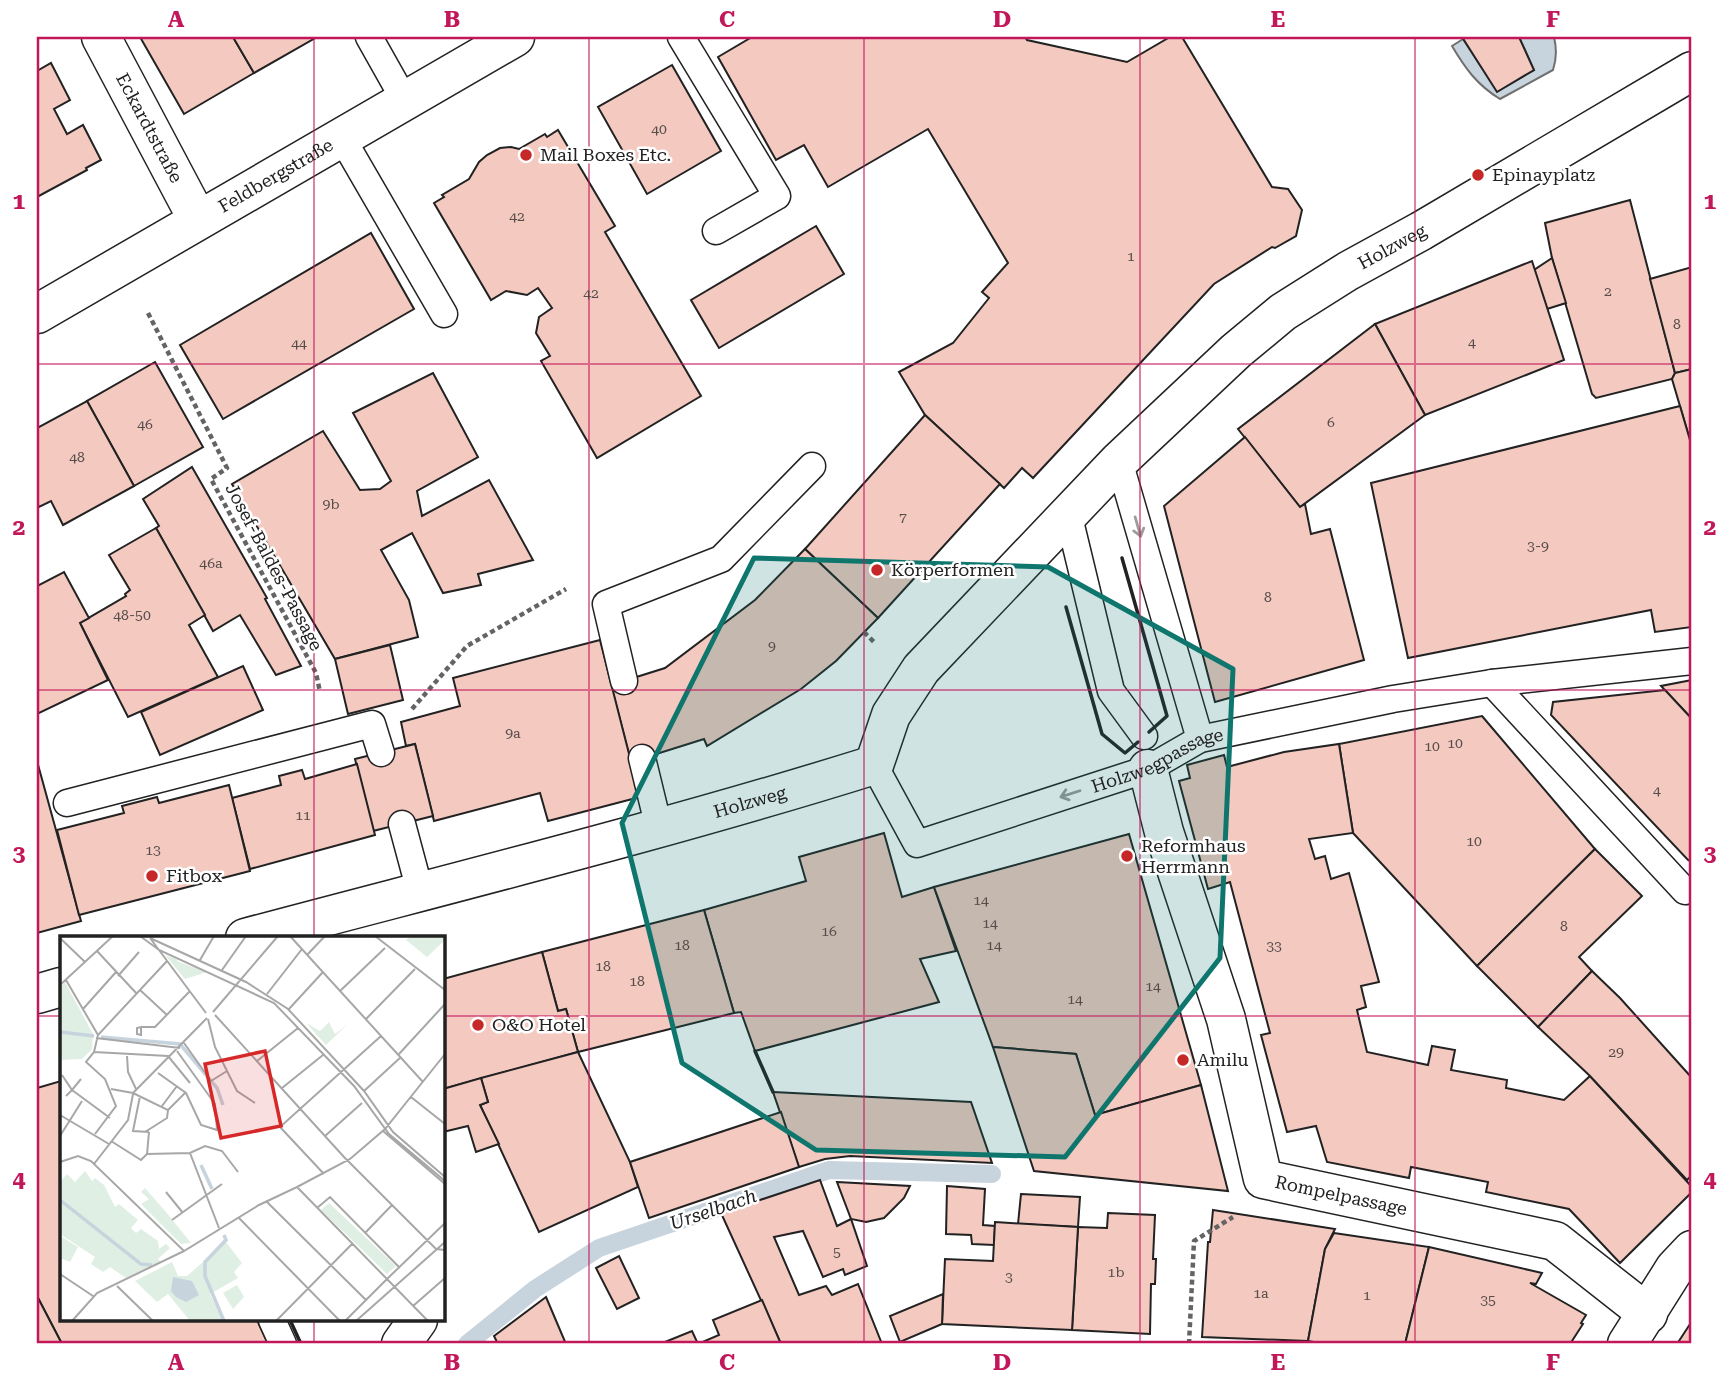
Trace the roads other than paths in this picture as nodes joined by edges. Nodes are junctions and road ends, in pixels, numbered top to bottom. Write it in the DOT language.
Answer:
graph roads {
  1 [pos="101,37"];
  2 [pos="369,37"];
  3 [pos="515,37"];
  4 [pos="681,37"];
  5 [pos="1692,71"];
  6 [pos="405,101"];
  7 [pos="342,138"];
  8 [pos="198,220"];
  9 [pos="716,230"];
  10 [pos="37,314"];
  11 [pos="444,314"];
  12 [pos="1119,461"];
  13 [pos="812,466"];
  14 [pos="1069,513"];
  15 [pos="1692,661"];
  16 [pos="624,681"];
  17 [pos="1492,683"];
  18 [pos="1200,739"];
  19 [pos="381,753"];
  20 [pos="1146,753"];
  21 [pos="642,758"];
  22 [pos="873,765"];
  23 [pos="67,803"];
  24 [pos="401,824"];
  25 [pos="659,828"];
  26 [pos="420,891"];
  27 [pos="1685,891"];
  28 [pos="257,936"];
  29 [pos="60,987"];
  30 [pos="37,994"];
  31 [pos="1687,1265"];
  32 [pos="273,1322"];
  33 [pos="417,1322"];
  34 [pos="1637,1329"];
  35 [pos="283,1344"];
  36 [pos="401,1344"];
  1 -- 8 [label="street, Eckardtstraße"];
  2 -- 6 [label="lane"];
  3 -- 6 [label="street, Feldbergstraße"];
  4 -- 9 [label="lane"];
  5 -- 12 [label="street, Holzweg"];
  6 -- 7 [label="street, Feldbergstraße"];
  7 -- 8 [label="street, Feldbergstraße"];
  7 -- 11 [label="lane"];
  8 -- 10 [label="street, Feldbergstraße"];
  12 -- 14 [label="street, Holzweg"];
  12 -- 18 [label="lane, one-way"];
  13 -- 16 [label="lane"];
  14 -- 20 [label="lane"];
  14 -- 22 [label="street, Holzweg"];
  15 -- 17 [label="lane, Holzwegpassage"];
  17 -- 18 [label="lane, Holzwegpassage"];
  17 -- 27 [label="lane"];
  18 -- 20 [label="lane, Holzwegpassage"];
  19 -- 23 [label="lane"];
  20 -- 22 [label="lane, Holzwegpassage, one-way"];
  20 -- 34 [label="street, Rompelpassage"];
  21 -- 25 [label="lane"];
  22 -- 25 [label="street, Holzweg"];
  24 -- 26 [label="lane"];
  25 -- 26 [label="street, Holzweg"];
  26 -- 28 [label="street, Holzweg"];
  29 -- 30 [label="street"];
  31 -- 34 [label="street"];
  32 -- 35 [label="lane"];
  33 -- 36 [label="street"];
}
